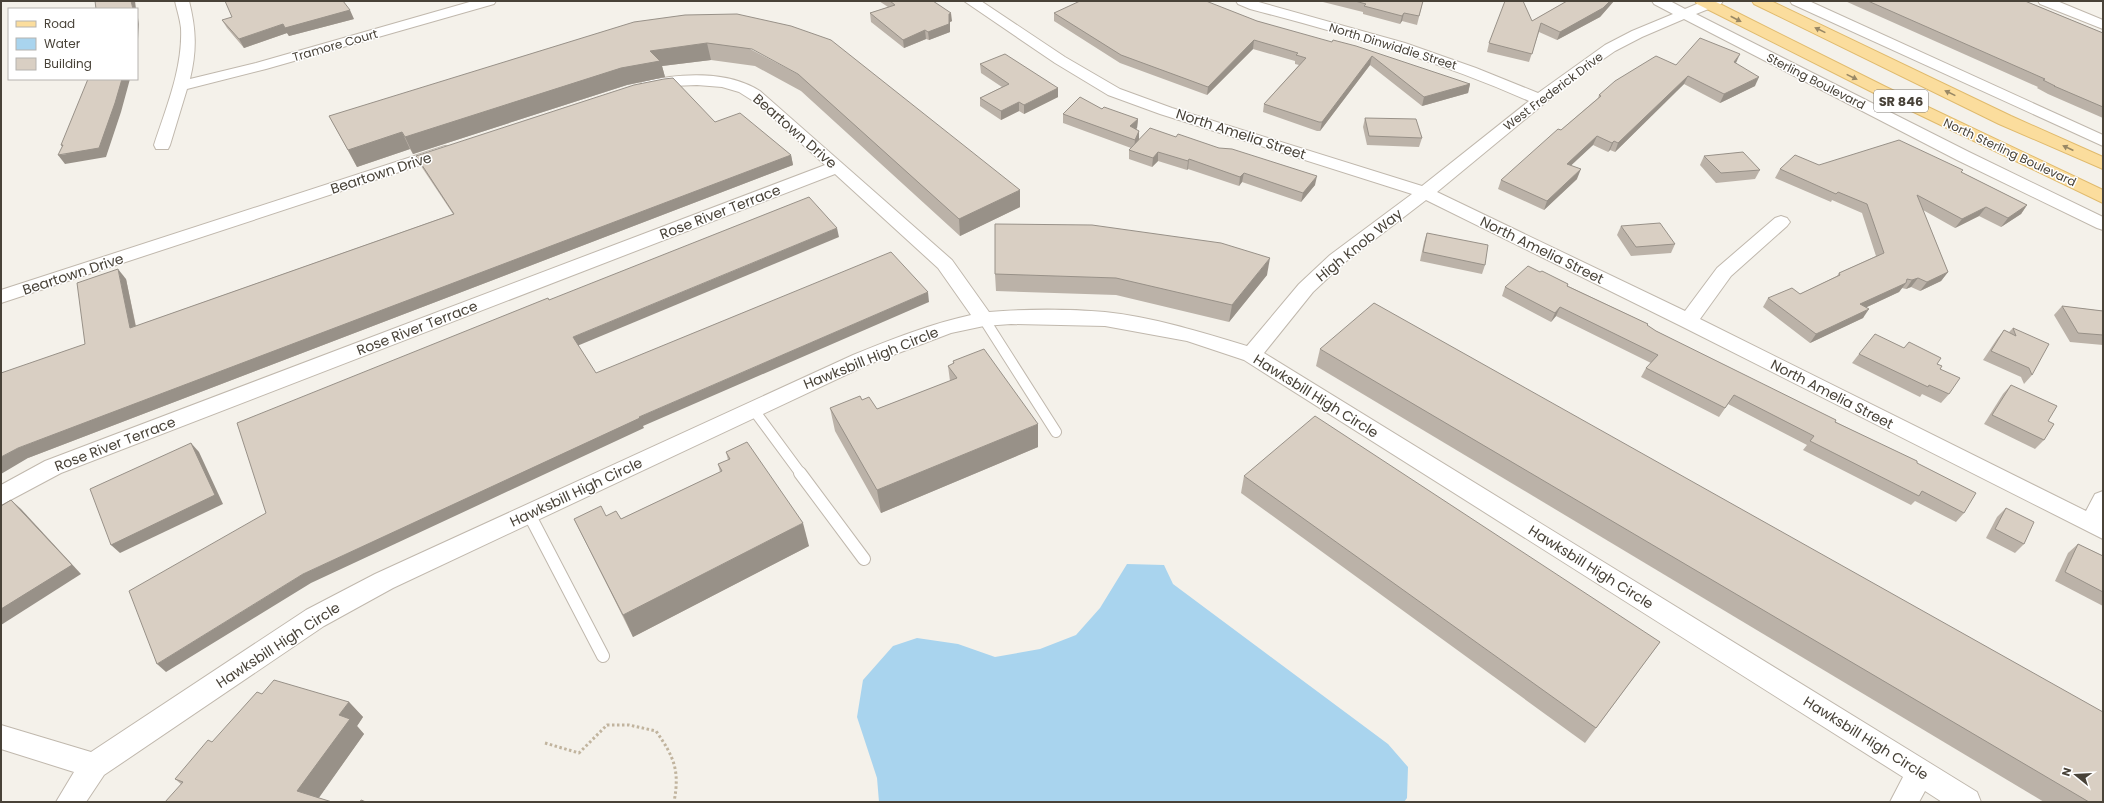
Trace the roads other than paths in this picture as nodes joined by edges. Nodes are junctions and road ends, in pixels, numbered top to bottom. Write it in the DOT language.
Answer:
graph roads {
  1 [pos="182,1"];
  2 [pos="490,1"];
  3 [pos="971,1"];
  4 [pos="1243,1"];
  5 [pos="1659,1"];
  6 [pos="1759,1"];
  7 [pos="1797,1"];
  8 [pos="2045,1"];
  9 [pos="1709,2"];
  10 [pos="1684,14"];
  11 [pos="2103,25"];
  12 [pos="180,86"];
  13 [pos="633,89"];
  14 [pos="1540,100"];
  15 [pos="2103,141"];
  16 [pos="162,145"];
  17 [pos="464,145"];
  18 [pos="2103,164"];
  19 [pos="837,167"];
  20 [pos="1425,193"];
  21 [pos="2103,196"];
  22 [pos="1781,222"];
  23 [pos="2103,224"];
  24 [pos="1,297"];
  25 [pos="984,319"];
  26 [pos="1688,321"];
  27 [pos="1251,355"];
  28 [pos="753,409"];
  29 [pos="1056,432"];
  30 [pos="1,496"];
  31 [pos="2103,500"];
  32 [pos="529,514"];
  33 [pos="2097,527"];
  34 [pos="864,559"];
  35 [pos="603,656"];
  36 [pos="1,736"];
  37 [pos="94,766"];
  38 [pos="1920,772"];
  39 [pos="70,802"];
  40 [pos="1904,802"];
  41 [pos="1967,802"];
  1 -- 12 [label="street"];
  2 -- 12 [label="street, Tramore Court"];
  3 -- 20 [label="street, North Amelia Street"];
  4 -- 14 [label="street, North Dinwiddie Street"];
  5 -- 10 [label="street, Sterling Boulevard"];
  18 -- 6 [label="main road, North Sterling Boulevard / SR 846, one-way"];
  7 -- 15 [label="street"];
  8 -- 11 [label="street"];
  9 -- 10 [label="street, West Frederick Drive"];
  9 -- 21 [label="main road, North Sterling Boulevard / SR 846, one-way"];
  10 -- 14 [label="street, West Frederick Drive"];
  10 -- 23 [label="street, Sterling Boulevard"];
  12 -- 16 [label="street"];
  13 -- 19 [label="street, Beartown Drive"];
  14 -- 20 [label="street, West Frederick Drive"];
  17 -- 24 [label="street, Beartown Drive"];
  19 -- 25 [label="street, Beartown Drive"];
  19 -- 30 [label="street, Rose River Terrace"];
  20 -- 26 [label="street, North Amelia Street"];
  20 -- 27 [label="street, High Knob Way"];
  22 -- 26 [label="street"];
  25 -- 27 [label="street, Hawksbill High Circle"];
  25 -- 28 [label="street, Hawksbill High Circle"];
  25 -- 29 [label="lane"];
  26 -- 33 [label="street, North Amelia Street"];
  27 -- 38 [label="street, Hawksbill High Circle"];
  28 -- 32 [label="street, Hawksbill High Circle"];
  28 -- 34 [label="lane"];
  31 -- 33 [label="street"];
  32 -- 35 [label="lane"];
  32 -- 37 [label="street, Hawksbill High Circle"];
  36 -- 37 [label="street"];
  37 -- 39 [label="street, Hawksbill High Circle"];
  38 -- 40 [label="street"];
  38 -- 41 [label="street, Hawksbill High Circle"];
}
